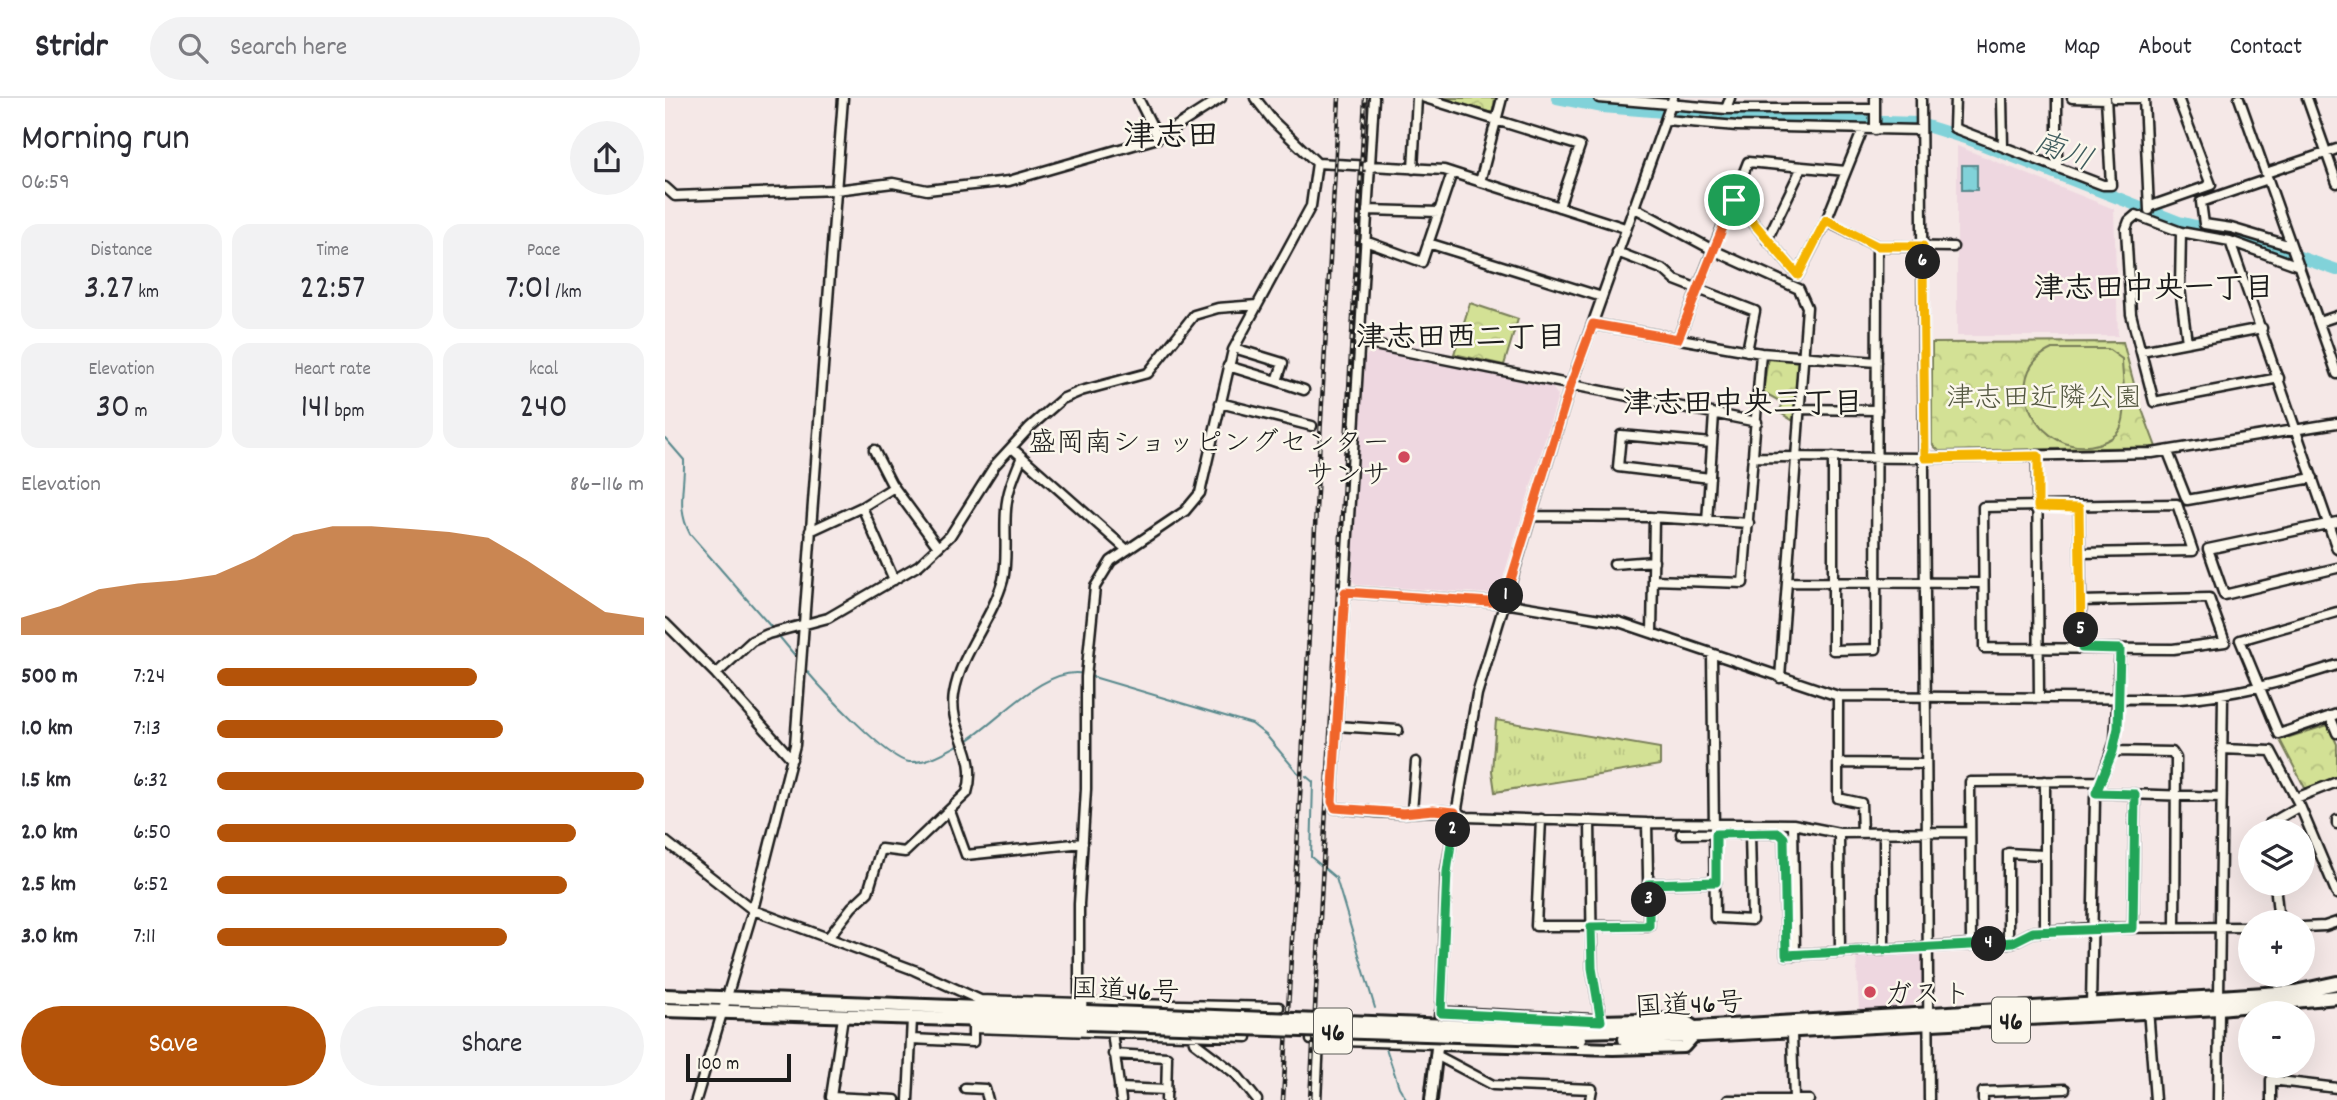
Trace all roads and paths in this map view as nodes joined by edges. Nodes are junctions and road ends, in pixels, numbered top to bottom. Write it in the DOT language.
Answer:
graph roads {
  1 [pos="843,98"];
  2 [pos="1138,98"];
  3 [pos="1221,98"];
  4 [pos="1255,98"];
  5 [pos="1374,98"];
  6 [pos="1417,98"];
  7 [pos="1425,98"];
  8 [pos="1502,98"];
  9 [pos="1599,98"];
  10 [pos="1730,98"];
  11 [pos="1795,98"];
  12 [pos="1833,98"];
  13 [pos="1875,98"];
  14 [pos="1921,98"];
  15 [pos="1955,98"];
  16 [pos="2002,98"];
  17 [pos="2057,98"];
  18 [pos="2072,98"];
  19 [pos="2106,98"];
  20 [pos="2115,98"];
  21 [pos="2141,98"];
  22 [pos="2178,98"];
  23 [pos="2239,98"];
  24 [pos="2307,98"];
  25 [pos="1672,101"];
  26 [pos="1726,109"];
  27 [pos="1795,109"];
  28 [pos="1833,109"];
  29 [pos="1875,109"];
  30 [pos="1498,120"];
  31 [pos="1666,120"];
  32 [pos="1863,130"];
  33 [pos="1875,130"];
  34 [pos="1921,130"];
  35 [pos="1158,138"];
  36 [pos="2003,146"];
  37 [pos="2337,149"];
  38 [pos="2326,152"];
  39 [pos="1317,163"];
  40 [pos="1370,166"];
  41 [pos="1802,167"];
  42 [pos="2057,167"];
  43 [pos="1413,169"];
  44 [pos="1846,171"];
  45 [pos="1452,173"];
  46 [pos="2267,176"];
  47 [pos="1480,182"];
  48 [pos="2337,183"];
  49 [pos="665,187"];
  50 [pos="2201,188"];
  51 [pos="836,190"];
  52 [pos="1734,200"];
  53 [pos="2201,202"];
  54 [pos="1559,207"];
  55 [pos="1633,207"];
  56 [pos="1367,210"];
  57 [pos="2148,211"];
  58 [pos="1439,212"];
  59 [pos="1826,220"];
  60 [pos="1625,228"];
  61 [pos="2181,232"];
  62 [pos="1767,240"];
  63 [pos="1365,241"];
  64 [pos="2230,241"];
  65 [pos="1428,243"];
  66 [pos="1877,246"];
  67 [pos="1923,246"];
  68 [pos="2291,246"];
  69 [pos="1953,247"];
  70 [pos="1713,250"];
  71 [pos="1617,252"];
  72 [pos="2299,266"];
  73 [pos="1699,289"];
  74 [pos="1602,297"];
  75 [pos="1257,304"];
  76 [pos="2337,316"];
  77 [pos="2319,322"];
  78 [pos="1593,324"];
  79 [pos="2262,328"];
  80 [pos="1678,339"];
  81 [pos="1359,342"];
  82 [pos="2187,342"];
  83 [pos="1234,348"];
  84 [pos="1747,351"];
  85 [pos="2141,351"];
  86 [pos="1761,353"];
  87 [pos="1803,357"];
  88 [pos="1877,362"];
  89 [pos="1228,366"];
  90 [pos="2337,374"];
  91 [pos="2279,377"];
  92 [pos="1277,382"];
  93 [pos="1571,384"];
  94 [pos="1304,390"];
  95 [pos="1220,403"];
  96 [pos="1799,408"];
  97 [pos="1877,410"];
  98 [pos="1714,414"];
  99 [pos="1757,422"];
  100 [pos="2337,424"];
  101 [pos="1312,426"];
  102 [pos="2297,430"];
  103 [pos="1712,443"];
  104 [pos="1011,448"];
  105 [pos="874,450"];
  106 [pos="2168,452"];
  107 [pos="2038,456"];
  108 [pos="1755,457"];
  109 [pos="1795,457"];
  110 [pos="1833,457"];
  111 [pos="1877,458"];
  112 [pos="1925,458"];
  113 [pos="1021,459"];
  114 [pos="1710,478"];
  115 [pos="2313,478"];
  116 [pos="894,487"];
  117 [pos="862,507"];
  118 [pos="2038,507"];
  119 [pos="2079,508"];
  120 [pos="1531,516"];
  121 [pos="1654,518"];
  122 [pos="1707,522"];
  123 [pos="1749,523"];
  124 [pos="2333,524"];
  125 [pos="810,531"];
  126 [pos="938,547"];
  127 [pos="2337,548"];
  128 [pos="1126,550"];
  129 [pos="2081,553"];
  130 [pos="1654,561"];
  131 [pos="1614,564"];
  132 [pos="2337,568"];
  133 [pos="894,580"];
  134 [pos="1653,580"];
  135 [pos="1787,582"];
  136 [pos="1833,583"];
  137 [pos="1876,583"];
  138 [pos="1923,583"];
  139 [pos="1983,583"];
  140 [pos="1345,592"];
  141 [pos="2081,601"];
  142 [pos="1504,603"];
  143 [pos="2337,612"];
  144 [pos="665,623"];
  145 [pos="803,626"];
  146 [pos="1652,632"];
  147 [pos="2038,648"];
  148 [pos="2082,648"];
  149 [pos="2120,649"];
  150 [pos="1712,654"];
  151 [pos="2337,664"];
  152 [pos="716,674"];
  153 [pos="1780,678"];
  154 [pos="2258,688"];
  155 [pos="1838,696"];
  156 [pos="2223,696"];
  157 [pos="1924,697"];
  158 [pos="2039,698"];
  159 [pos="2120,698"];
  160 [pos="2334,715"];
  161 [pos="1336,726"];
  162 [pos="1398,730"];
  163 [pos="2337,733"];
  164 [pos="2222,749"];
  165 [pos="2113,751"];
  166 [pos="792,759"];
  167 [pos="1416,762"];
  168 [pos="1838,764"];
  169 [pos="1925,764"];
  170 [pos="2045,781"];
  171 [pos="2100,781"];
  172 [pos="2337,782"];
  173 [pos="2096,793"];
  174 [pos="2135,794"];
  175 [pos="2176,796"];
  176 [pos="2221,797"];
  177 [pos="2298,802"];
  178 [pos="950,811"];
  179 [pos="1412,811"];
  180 [pos="1455,812"];
  181 [pos="1541,819"];
  182 [pos="2276,819"];
  183 [pos="1590,821"];
  184 [pos="1647,823"];
  185 [pos="1716,824"];
  186 [pos="1793,824"];
  187 [pos="1970,832"];
  188 [pos="1839,833"];
  189 [pos="1862,833"];
  190 [pos="1927,833"];
  191 [pos="1681,834"];
  192 [pos="1716,834"];
  193 [pos="1750,834"];
  194 [pos="1884,834"];
  195 [pos="665,841"];
  196 [pos="1083,843"];
  197 [pos="2044,855"];
  198 [pos="1716,882"];
  199 [pos="1649,884"];
  200 [pos="2337,894"];
  201 [pos="753,910"];
  202 [pos="2337,922"];
  203 [pos="2315,926"];
  204 [pos="1591,927"];
  205 [pos="2220,927"];
  206 [pos="2238,927"];
  207 [pos="2092,928"];
  208 [pos="2133,928"];
  209 [pos="2175,928"];
  210 [pos="2045,931"];
  211 [pos="828,938"];
  212 [pos="2008,943"];
  213 [pos="1971,945"];
  214 [pos="1929,948"];
  215 [pos="1884,950"];
  216 [pos="1839,953"];
  217 [pos="1795,955"];
  218 [pos="2337,983"];
  219 [pos="966,995"];
  220 [pos="665,996"];
  221 [pos="2337,996"];
  222 [pos="726,999"];
  223 [pos="2219,1003"];
  224 [pos="2091,1005"];
  225 [pos="2148,1006"];
  226 [pos="1279,1007"];
  227 [pos="665,1010"];
  228 [pos="722,1013"];
  229 [pos="1084,1013"];
  230 [pos="1441,1013"];
  231 [pos="842,1017"];
  232 [pos="974,1018"];
  233 [pos="912,1019"];
  234 [pos="1929,1019"];
  235 [pos="1601,1021"];
  236 [pos="1112,1032"];
  237 [pos="1694,1032"];
  238 [pos="1792,1033"];
  239 [pos="1192,1034"];
  240 [pos="1247,1037"];
  241 [pos="912,1039"];
  242 [pos="1438,1050"];
  243 [pos="1113,1054"];
  244 [pos="965,1088"];
  245 [pos="1119,1088"];
  246 [pos="2326,1088"];
  247 [pos="2337,1088"];
  248 [pos="2065,1089"];
  249 [pos="1167,1090"];
  250 [pos="2028,1090"];
  251 [pos="696,1100"];
  252 [pos="895,1100"];
  253 [pos="908,1100"];
  254 [pos="988,1100"];
  255 [pos="1121,1100"];
  256 [pos="1167,1100"];
  257 [pos="1257,1100"];
  258 [pos="1316,1100"];
  259 [pos="1431,1100"];
  260 [pos="1590,1100"];
  261 [pos="1728,1100"];
  262 [pos="1784,1100"];
  263 [pos="1794,1100"];
  264 [pos="1809,1100"];
  265 [pos="1930,1100"];
  266 [pos="1983,1100"];
  267 [pos="2028,1100"];
  268 [pos="2155,1100"];
  269 [pos="2218,1100"];
  270 [pos="2271,1100"];
  271 [pos="2324,1100"];
  1 -- 51 [label="street"];
  2 -- 35 [label="street"];
  3 -- 35 [label="street"];
  4 -- 39 [label="street"];
  5 -- 40 [label="street"];
  6 -- 43 [label="street"];
  7 -- 30 [label="street"];
  8 -- 30 [label="street"];
  9 -- 25 [label="street"];
  10 -- 26 [label="street"];
  11 -- 27 [label="street"];
  12 -- 28 [label="street"];
  13 -- 29 [label="street"];
  14 -- 34 [label="street"];
  15 -- 36 [label="street"];
  16 -- 36 [label="street"];
  17 -- 42 [label="street"];
  18 -- 19 [label="street"];
  19 -- 42 [label="street"];
  20 -- 21 [label="street"];
  21 -- 57 [label="street"];
  22 -- 50 [label="street"];
  23 -- 46 [label="street"];
  24 -- 38 [label="street"];
  25 -- 26 [label="street"];
  25 -- 31 [label="street"];
  26 -- 27 [label="street"];
  27 -- 28 [label="street"];
  28 -- 29 [label="street"];
  29 -- 33 [label="street"];
  30 -- 47 [label="street"];
  30 -- 54 [label="street"];
  31 -- 32 [label="street"];
  31 -- 55 [label="street"];
  32 -- 33 [label="street"];
  32 -- 44 [label="street"];
  33 -- 34 [label="street"];
  34 -- 67 [label="street"];
  35 -- 51 [label="street"];
  36 -- 42 [label="street"];
  37 -- 38 [label="street"];
  38 -- 46 [label="street"];
  38 -- 48 [label="street"];
  39 -- 40 [label="street"];
  39 -- 75 [label="street"];
  40 -- 43 [label="street"];
  40 -- 56 [label="street"];
  41 -- 44 [label="street"];
  41 -- 52 [label="street"];
  41 -- 62 [label="street"];
  43 -- 45 [label="street"];
  44 -- 59 [label="street"];
  45 -- 47 [label="street"];
  45 -- 58 [label="street"];
  46 -- 53 [label="street"];
  46 -- 68 [label="street"];
  47 -- 54 [label="street"];
  49 -- 51 [label="street"];
  50 -- 53 [label="street"];
  50 -- 57 [label="street"];
  51 -- 125 [label="street"];
  52 -- 62 [label="street"];
  52 -- 70 [label="street"];
  53 -- 68 [label="street"];
  54 -- 60 [label="street"];
  55 -- 60 [label="street"];
  55 -- 70 [label="street"];
  56 -- 58 [label="street"];
  56 -- 63 [label="street"];
  57 -- 61 [label="street"];
  57 -- 85 [label="street"];
  58 -- 65 [label="street"];
  59 -- 62 [label="street"];
  59 -- 66 [label="street"];
  60 -- 71 [label="street"];
  61 -- 64 [label="street"];
  61 -- 82 [label="street"];
  63 -- 65 [label="street"];
  63 -- 81 [label="street"];
  64 -- 72 [label="street"];
  64 -- 79 [label="street"];
  65 -- 74 [label="street"];
  66 -- 67 [label="street"];
  66 -- 88 [label="street"];
  67 -- 69 [label="street"];
  67 -- 112 [label="street"];
  68 -- 72 [label="street"];
  70 -- 73 [label="street"];
  70 -- 87 [label="street"];
  71 -- 73 [label="street"];
  71 -- 74 [label="street"];
  72 -- 77 [label="street"];
  73 -- 80 [label="street"];
  73 -- 84 [label="street"];
  74 -- 78 [label="street"];
  75 -- 83 [label="street"];
  75 -- 104 [label="street"];
  76 -- 77 [label="street"];
  77 -- 90 [label="street"];
  78 -- 80 [label="street"];
  78 -- 93 [label="street"];
  79 -- 82 [label="street"];
  79 -- 91 [label="street"];
  80 -- 84 [label="street"];
  81 -- 93 [label="street"];
  81 -- 140 [label="street"];
  82 -- 85 [label="street"];
  83 -- 89 [label="street"];
  83 -- 92 [label="street"];
  84 -- 86 [label="street"];
  85 -- 91 [label="street"];
  86 -- 87 [label="street"];
  86 -- 99 [label="street"];
  87 -- 88 [label="street"];
  87 -- 96 [label="street"];
  88 -- 97 [label="street"];
  89 -- 92 [label="street"];
  89 -- 95 [label="street"];
  91 -- 102 [label="street"];
  92 -- 94 [label="street"];
  93 -- 98 [label="street"];
  93 -- 120 [label="street"];
  95 -- 101 [label="street"];
  95 -- 128 [label="street"];
  96 -- 97 [label="street"];
  96 -- 109 [label="street"];
  97 -- 111 [label="street"];
  98 -- 99 [label="street"];
  98 -- 103 [label="street"];
  99 -- 108 [label="street"];
  100 -- 102 [label="street"];
  102 -- 106 [label="street"];
  102 -- 115 [label="street"];
  103 -- 114 [label="street"];
  103 -- 114 [label="street"];
  104 -- 113 [label="street"];
  104 -- 126 [label="street"];
  105 -- 116 [label="street"];
  106 -- 107 [label="street"];
  106 -- 115 [label="street"];
  107 -- 112 [label="street"];
  107 -- 118 [label="street"];
  108 -- 109 [label="street"];
  108 -- 123 [label="street"];
  109 -- 110 [label="street"];
  109 -- 135 [label="street"];
  110 -- 111 [label="street"];
  110 -- 136 [label="street"];
  111 -- 112 [label="street"];
  111 -- 137 [label="street"];
  112 -- 138 [label="street"];
  113 -- 128 [label="street"];
  113 -- 178 [label="street"];
  114 -- 122 [label="street"];
  115 -- 124 [label="street"];
  116 -- 117 [label="street"];
  116 -- 126 [label="street"];
  117 -- 125 [label="street"];
  117 -- 133 [label="street"];
  118 -- 119 [label="street"];
  118 -- 139 [label="street"];
  118 -- 147 [label="street"];
  119 -- 129 [label="street"];
  119 -- 129 [label="street"];
  120 -- 121 [label="street"];
  120 -- 142 [label="street"];
  121 -- 122 [label="street"];
  121 -- 130 [label="street"];
  122 -- 123 [label="street"];
  123 -- 134 [label="street"];
  124 -- 127 [label="street"];
  124 -- 132 [label="street"];
  125 -- 145 [label="street"];
  126 -- 133 [label="street"];
  128 -- 196 [label="street"];
  129 -- 141 [label="street"];
  130 -- 131 [label="street"];
  130 -- 134 [label="street"];
  133 -- 145 [label="street"];
  134 -- 146 [label="street"];
  135 -- 136 [label="street"];
  135 -- 153 [label="street"];
  136 -- 137 [label="street"];
  136 -- 137 [label="street"];
  137 -- 138 [label="street"];
  138 -- 139 [label="street"];
  138 -- 157 [label="street"];
  139 -- 147 [label="street"];
  140 -- 142 [label="street"];
  140 -- 161 [label="street"];
  141 -- 148 [label="street"];
  141 -- 149 [label="street"];
  142 -- 146 [label="street"];
  142 -- 180 [label="street"];
  143 -- 154 [label="street"];
  144 -- 152 [label="street"];
  145 -- 152 [label="street"];
  145 -- 166 [label="street"];
  146 -- 150 [label="street"];
  147 -- 148 [label="street"];
  147 -- 158 [label="street"];
  148 -- 149 [label="street"];
  149 -- 159 [label="street"];
  150 -- 153 [label="street"];
  150 -- 185 [label="street"];
  151 -- 154 [label="street"];
  152 -- 166 [label="street"];
  153 -- 155 [label="street"];
  154 -- 156 [label="street"];
  154 -- 160 [label="street"];
  155 -- 157 [label="street"];
  155 -- 168 [label="street"];
  156 -- 159 [label="street"];
  156 -- 164 [label="street"];
  157 -- 158 [label="street"];
  157 -- 169 [label="street"];
  158 -- 159 [label="street"];
  159 -- 165 [label="street"];
  160 -- 163 [label="street"];
  161 -- 162 [label="street"];
  161 -- 179 [label="street"];
  164 -- 176 [label="street"];
  164 -- 177 [label="street"];
  165 -- 171 [label="street"];
  165 -- 175 [label="street"];
  166 -- 201 [label="street"];
  167 -- 179 [label="street"];
  168 -- 169 [label="street"];
  168 -- 189 [label="street"];
  169 -- 190 [label="street"];
  170 -- 171 [label="street"];
  170 -- 187 [label="street"];
  170 -- 197 [label="street"];
  171 -- 173 [label="street"];
  172 -- 177 [label="street"];
  173 -- 174 [label="street"];
  173 -- 207 [label="street"];
  174 -- 175 [label="street"];
  174 -- 208 [label="street"];
  175 -- 176 [label="street"];
  175 -- 209 [label="street"];
  176 -- 205 [label="street"];
  177 -- 182 [label="street"];
  177 -- 200 [label="street"];
  178 -- 196 [label="street"];
  178 -- 211 [label="street"];
  179 -- 180 [label="street"];
  180 -- 181 [label="street"];
  180 -- 230 [label="street"];
  181 -- 183 [label="street"];
  181 -- 204 [label="street"];
  183 -- 184 [label="street"];
  183 -- 204 [label="street"];
  184 -- 185 [label="street"];
  184 -- 199 [label="street"];
  185 -- 186 [label="street"];
  185 -- 192 [label="street"];
  186 -- 188 [label="street"];
  186 -- 217 [label="street"];
  187 -- 190 [label="street"];
  187 -- 213 [label="street"];
  188 -- 189 [label="street"];
  188 -- 216 [label="street"];
  189 -- 194 [label="street"];
  190 -- 194 [label="street"];
  190 -- 214 [label="street"];
  191 -- 192 [label="street"];
  192 -- 193 [label="street"];
  192 -- 198 [label="street"];
  193 -- 198 [label="street"];
  193 -- 217 [label="street"];
  194 -- 215 [label="street"];
  195 -- 201 [label="street"];
  196 -- 229 [label="street"];
  197 -- 210 [label="street"];
  197 -- 212 [label="street"];
  198 -- 199 [label="street"];
  199 -- 204 [label="street"];
  201 -- 211 [label="street"];
  201 -- 222 [label="street"];
  202 -- 203 [label="street"];
  204 -- 235 [label="street"];
  205 -- 206 [label="street"];
  205 -- 209 [label="street"];
  205 -- 223 [label="street"];
  207 -- 208 [label="street"];
  207 -- 210 [label="street"];
  207 -- 224 [label="street"];
  208 -- 209 [label="street"];
  210 -- 212 [label="street"];
  211 -- 219 [label="street"];
  212 -- 213 [label="street"];
  213 -- 214 [label="street"];
  214 -- 215 [label="street"];
  214 -- 234 [label="street"];
  215 -- 216 [label="street"];
  216 -- 217 [label="street"];
  218 -- 223 [label="highway, 国道46号 / 46"];
  219 -- 229 [label="street"];
  219 -- 232 [label="street"];
  220 -- 222 [label="highway, 国道46号 / 46"];
  221 -- 223 [label="highway, 国道46号 / 46"];
  222 -- 228 [label="street"];
  222 -- 232 [label="highway, 国道46号 / 46"];
  223 -- 225 [label="highway, 国道46号 / 46"];
  223 -- 269 [label="street"];
  224 -- 225 [label="highway, 国道46号 / 46"];
  224 -- 234 [label="highway, 国道46号 / 46"];
  225 -- 234 [label="highway, 国道46号 / 46"];
  225 -- 268 [label="street"];
  226 -- 229 [label="street"];
  227 -- 228 [label="highway, 国道46号 / 46"];
  228 -- 231 [label="highway, 国道46号 / 46"];
  228 -- 251 [label="street"];
  229 -- 232 [label="highway, 国道46号 / 46"];
  229 -- 237 [label="highway, 国道46号 / 46, bridge"];
  230 -- 235 [label="main road"];
  230 -- 242 [label="main road"];
  231 -- 233 [label="highway, 国道46号 / 46"];
  231 -- 252 [label="street"];
  232 -- 233 [label="highway, 国道46号 / 46"];
  232 -- 236 [label="street"];
  232 -- 241 [label="street"];
  233 -- 241 [label="street"];
  234 -- 237 [label="highway, 国道46号 / 46"];
  234 -- 238 [label="highway, 国道46号 / 46"];
  234 -- 265 [label="street"];
  235 -- 237 [label="main road"];
  236 -- 239 [label="street"];
  236 -- 243 [label="street"];
  237 -- 238 [label="highway, 国道46号 / 46"];
  237 -- 242 [label="main road"];
  238 -- 263 [label="street"];
  239 -- 240 [label="street"];
  239 -- 257 [label="street"];
  241 -- 253 [label="street"];
  242 -- 258 [label="street"];
  242 -- 259 [label="main road"];
  242 -- 260 [label="street"];
  243 -- 245 [label="street"];
  243 -- 249 [label="street"];
  244 -- 254 [label="street"];
  245 -- 249 [label="street"];
  245 -- 255 [label="street"];
  246 -- 247 [label="street"];
  246 -- 270 [label="street"];
  246 -- 271 [label="street"];
  248 -- 250 [label="street"];
  249 -- 256 [label="street"];
  250 -- 266 [label="street"];
  250 -- 267 [label="street"];
  261 -- 262 [label="street"];
  262 -- 263 [label="street"];
  263 -- 264 [label="street"];
}
